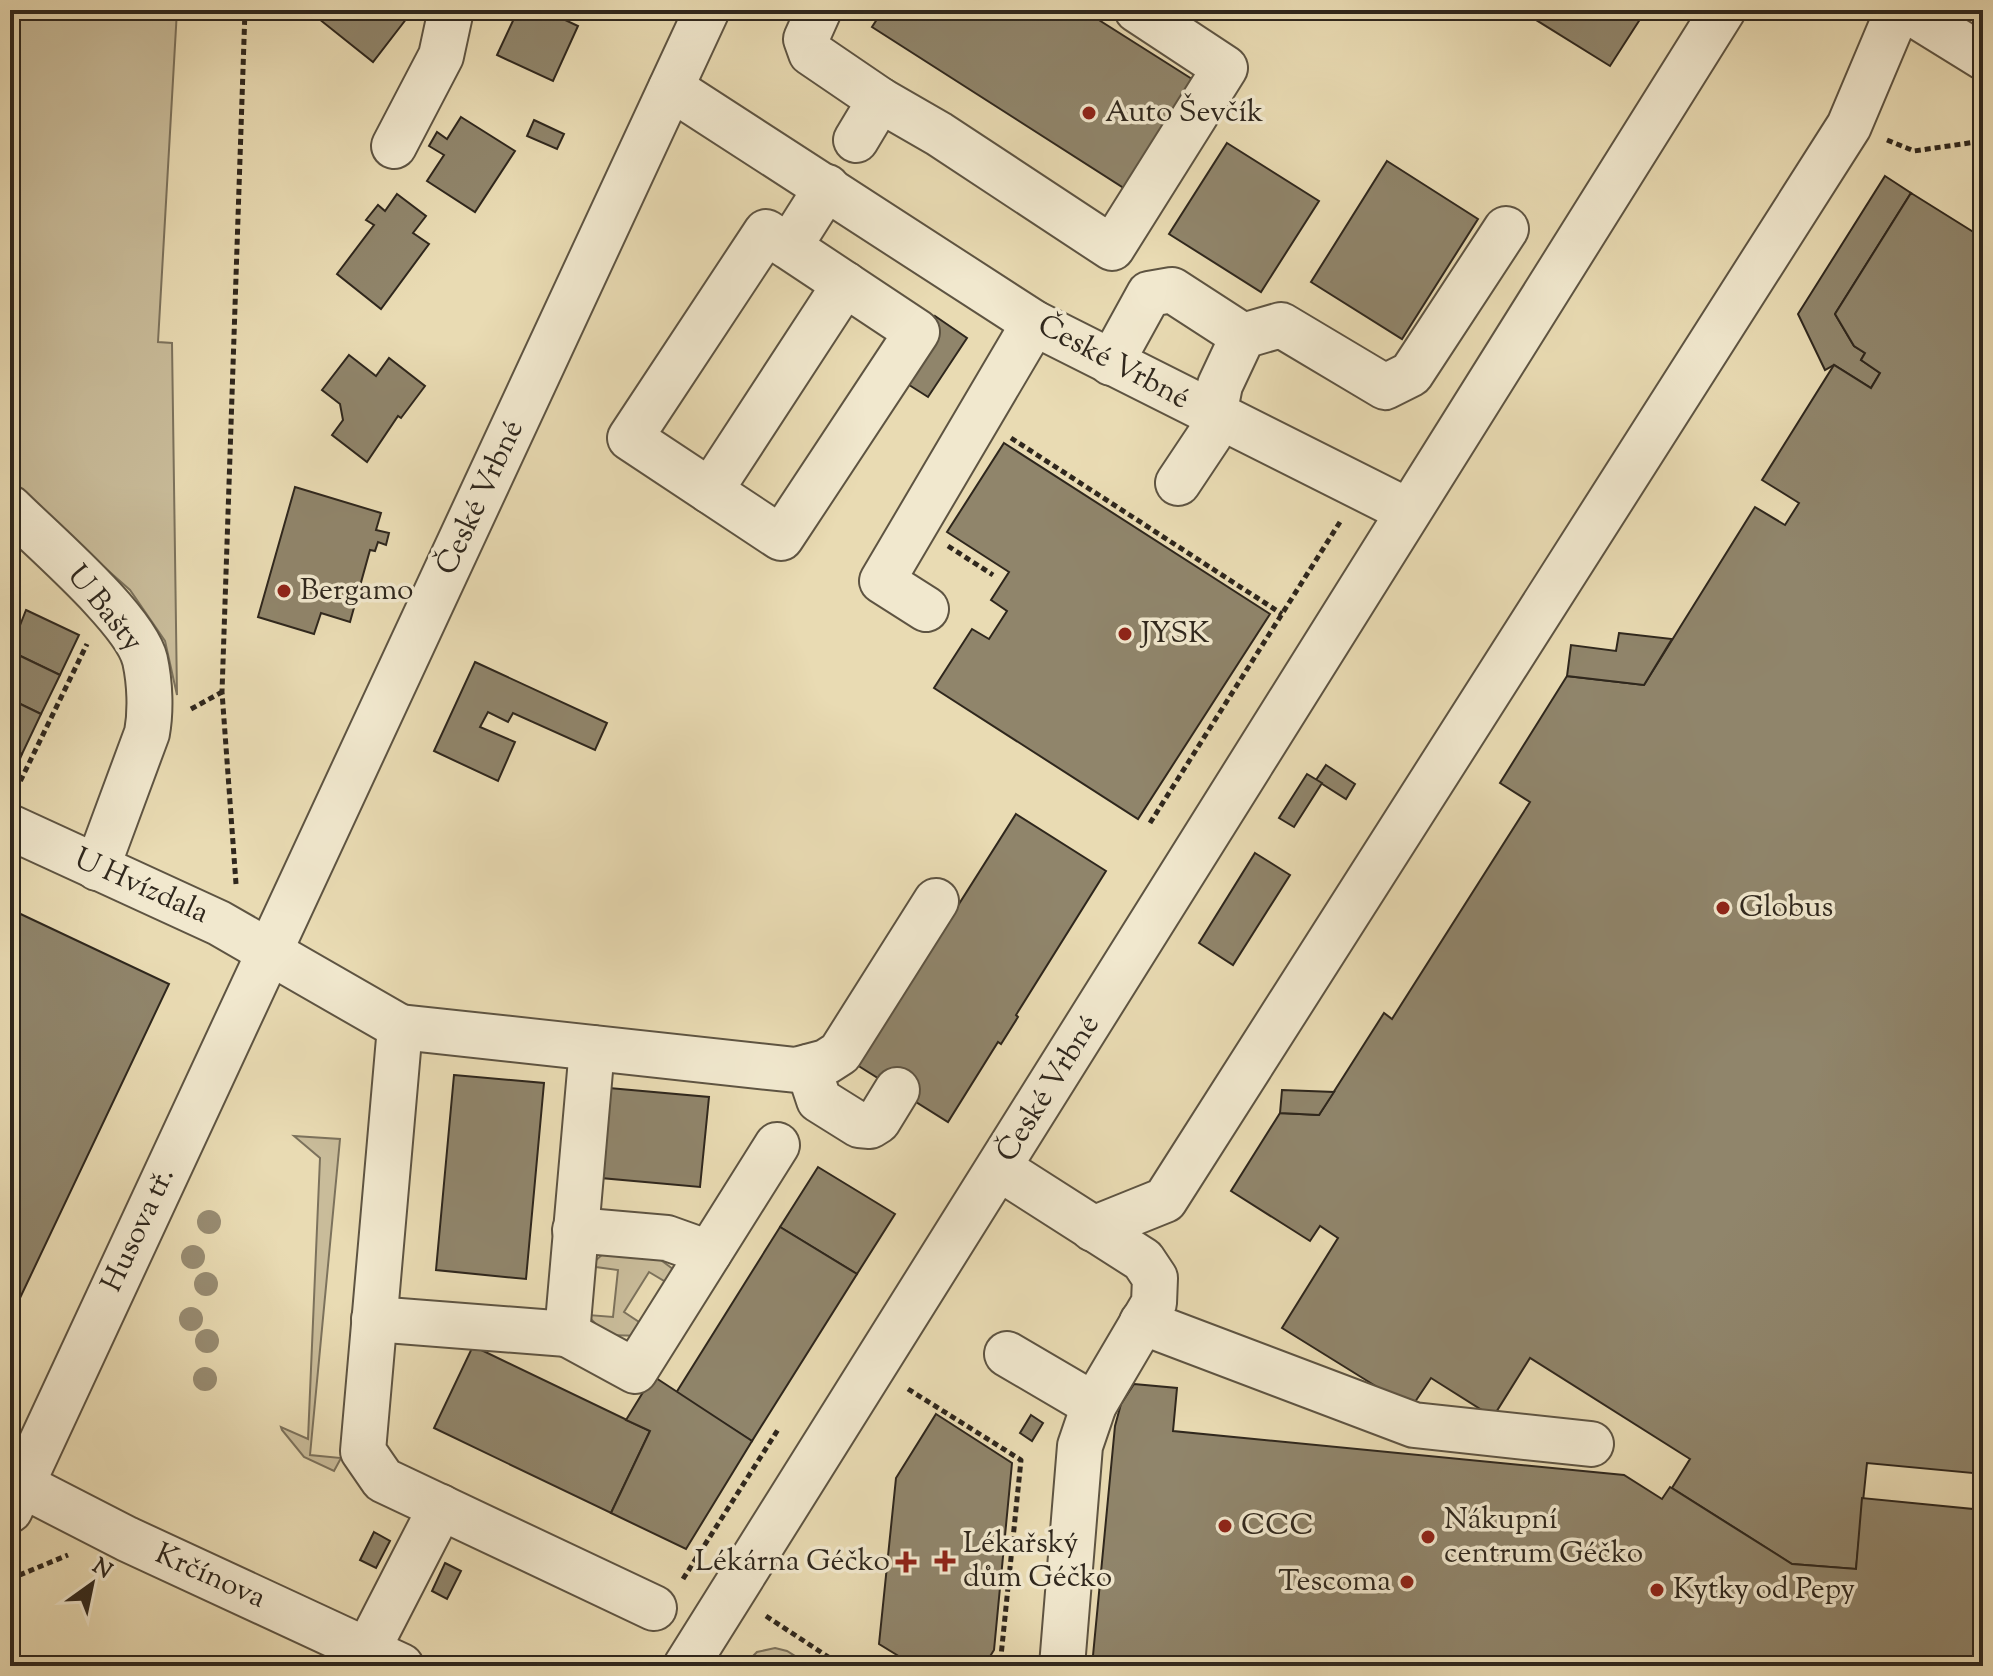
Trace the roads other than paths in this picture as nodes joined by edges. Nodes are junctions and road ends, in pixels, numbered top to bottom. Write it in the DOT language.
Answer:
graph roads {
  1 [pos="451,10"];
  2 [pos="707,10"];
  3 [pos="819,10"];
  4 [pos="1137,10"];
  5 [pos="1723,10"];
  6 [pos="1898,10"];
  7 [pos="1907,10"];
  8 [pos="1983,57"];
  9 [pos="671,88"];
  10 [pos="880,100"];
  11 [pos="856,140"];
  12 [pos="394,146"];
  13 [pos="827,187"];
  14 [pos="1506,229"];
  15 [pos="789,247"];
  16 [pos="845,284"];
  17 [pos="1034,323"];
  18 [pos="1243,336"];
  19 [pos="1111,363"];
  20 [pos="1213,415"];
  21 [pos="1178,483"];
  22 [pos="710,491"];
  23 [pos="10,508"];
  24 [pos="1408,511"];
  25 [pos="926,609"];
  26 [pos="10,827"];
  27 [pos="97,868"];
  28 [pos="936,901"];
  29 [pos="271,950"];
  30 [pos="400,1027"];
  31 [pos="592,1048"];
  32 [pos="808,1067"];
  33 [pos="897,1090"];
  34 [pos="777,1145"];
  35 [pos="999,1168"];
  36 [pos="1093,1229"];
  37 [pos="575,1230"];
  38 [pos="709,1253"];
  39 [pos="374,1319"];
  40 [pos="1142,1322"];
  41 [pos="567,1334"];
  42 [pos="1007,1354"];
  43 [pos="1094,1405"];
  44 [pos="1591,1444"];
  45 [pos="16,1498"];
  46 [pos="441,1507"];
  47 [pos="666,1598"];
  48 [pos="363,1655"];
  49 [pos="686,1666"];
  50 [pos="1062,1666"];
  1 -- 12 [label="street"];
  2 -- 9 [label="street, České Vrbné"];
  3 -- 10 [label="street"];
  4 -- 10 [label="street"];
  5 -- 24 [label="street, České Vrbné"];
  6 -- 36 [label="street"];
  7 -- 8 [label="street"];
  9 -- 13 [label="street, České Vrbné"];
  9 -- 29 [label="street, České Vrbné"];
  10 -- 11 [label="street"];
  13 -- 15 [label="street"];
  13 -- 17 [label="street, České Vrbné"];
  14 -- 18 [label="street"];
  15 -- 16 [label="street"];
  15 -- 22 [label="street"];
  16 -- 22 [label="street"];
  16 -- 22 [label="street"];
  17 -- 19 [label="street, České Vrbné"];
  17 -- 25 [label="street"];
  18 -- 19 [label="street"];
  18 -- 20 [label="street"];
  19 -- 20 [label="street, České Vrbné"];
  20 -- 21 [label="street"];
  20 -- 24 [label="street, České Vrbné"];
  23 -- 27 [label="street, U Bašty"];
  24 -- 35 [label="street, České Vrbné"];
  26 -- 27 [label="street, U Hvízdala"];
  27 -- 29 [label="street, U Hvízdala"];
  28 -- 32 [label="street"];
  29 -- 30 [label="street, U Hvízdala"];
  29 -- 45 [label="street, Husova tř."];
  30 -- 31 [label="street"];
  30 -- 39 [label="street"];
  31 -- 32 [label="street"];
  31 -- 37 [label="street"];
  32 -- 33 [label="street"];
  34 -- 38 [label="street"];
  35 -- 36 [label="street"];
  35 -- 49 [label="street, České Vrbné"];
  36 -- 40 [label="street"];
  37 -- 38 [label="street"];
  37 -- 41 [label="street"];
  38 -- 41 [label="street"];
  39 -- 41 [label="street"];
  39 -- 46 [label="street"];
  40 -- 43 [label="street"];
  40 -- 44 [label="street"];
  42 -- 43 [label="street"];
  43 -- 50 [label="street"];
  45 -- 48 [label="street, Krčínova"];
  46 -- 47 [label="street"];
  46 -- 48 [label="street"];
}
